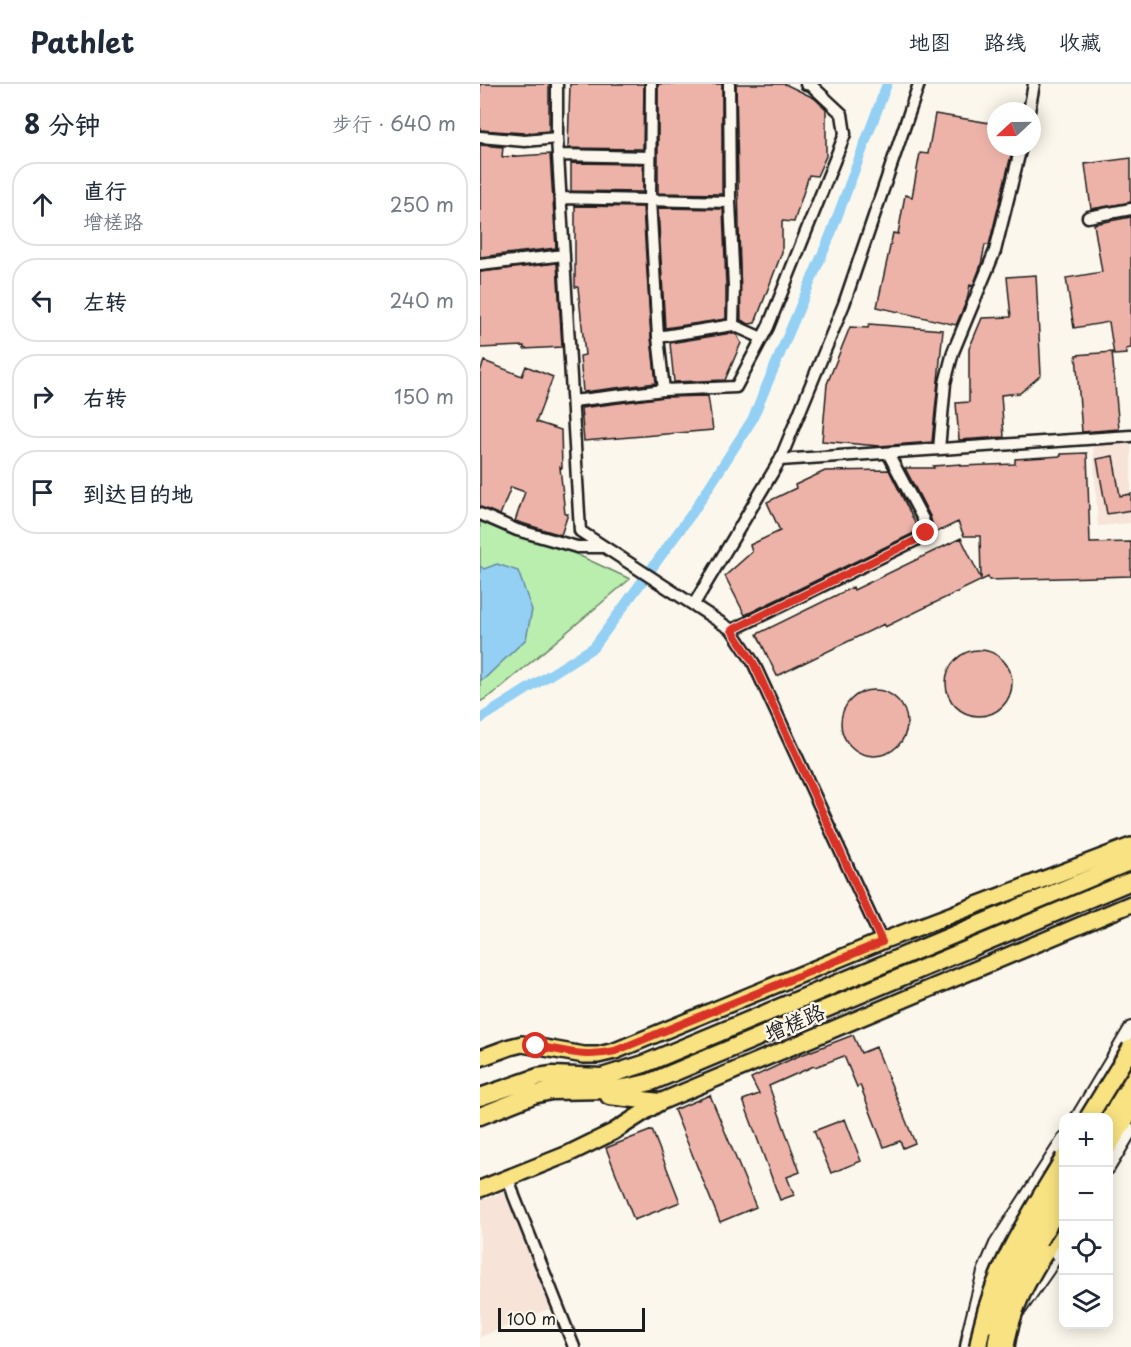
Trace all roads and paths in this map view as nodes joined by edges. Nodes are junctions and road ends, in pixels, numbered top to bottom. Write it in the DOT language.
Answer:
graph roads {
  1 [pos="557,84"];
  2 [pos="651,84"];
  3 [pos="729,84"];
  4 [pos="806,84"];
  5 [pos="919,84"];
  6 [pos="1034,84"];
  7 [pos="1031,102"];
  8 [pos="480,137"];
  9 [pos="557,138"];
  10 [pos="558,154"];
  11 [pos="1019,156"];
  12 [pos="650,157"];
  13 [pos="561,198"];
  14 [pos="650,200"];
  15 [pos="730,202"];
  16 [pos="1131,209"];
  17 [pos="1088,217"];
  18 [pos="564,255"];
  19 [pos="480,265"];
  20 [pos="733,325"];
  21 [pos="658,337"];
  22 [pos="762,338"];
  23 [pos="664,390"];
  24 [pos="573,401"];
  25 [pos="1131,436"];
  26 [pos="939,450"];
  27 [pos="888,453"];
  28 [pos="780,460"];
  29 [pos="480,514"];
  30 [pos="604,547"];
  31 [pos="694,604"];
  32 [pos="732,630"];
  33 [pos="1131,846"];
  34 [pos="1131,861"];
  35 [pos="1131,881"];
  36 [pos="1128,906"];
  37 [pos="882,942"];
  38 [pos="1131,1028"];
  39 [pos="1131,1050"];
  40 [pos="480,1058"];
  41 [pos="1108,1067"];
  42 [pos="1131,1070"];
  43 [pos="552,1075"];
  44 [pos="576,1090"];
  45 [pos="1131,1090"];
  46 [pos="480,1096"];
  47 [pos="660,1102"];
  48 [pos="480,1106"];
  49 [pos="1131,1111"];
  50 [pos="1080,1113"];
  51 [pos="1091,1113"];
  52 [pos="1104,1113"];
  53 [pos="480,1116"];
  54 [pos="1119,1129"];
  55 [pos="1059,1147"];
  56 [pos="1059,1167"];
  57 [pos="1108,1167"];
  58 [pos="508,1177"];
  59 [pos="1034,1185"];
  60 [pos="1059,1188"];
  61 [pos="480,1189"];
  62 [pos="1059,1199"];
  63 [pos="1059,1210"];
  64 [pos="1059,1230"];
  65 [pos="1059,1250"];
  66 [pos="969,1331"];
  67 [pos="574,1347"];
  68 [pos="966,1347"];
  69 [pos="978,1347"];
  70 [pos="985,1347"];
  71 [pos="996,1347"];
  72 [pos="1006,1347"];
  1 -- 9 [label="street"];
  2 -- 12 [label="street"];
  3 -- 15 [label="street"];
  4 -- 22 [label="street"];
  5 -- 28 [label="street"];
  6 -- 7 [label="street"];
  8 -- 9 [label="street"];
  9 -- 10 [label="street"];
  10 -- 12 [label="street"];
  10 -- 13 [label="street"];
  11 -- 26 [label="street"];
  12 -- 14 [label="street"];
  13 -- 14 [label="street"];
  13 -- 18 [label="street"];
  14 -- 15 [label="street"];
  14 -- 21 [label="street"];
  15 -- 20 [label="street"];
  16 -- 17 [label="street"];
  18 -- 19 [label="street"];
  18 -- 24 [label="street"];
  20 -- 21 [label="street"];
  20 -- 22 [label="street"];
  21 -- 23 [label="street"];
  22 -- 23 [label="street"];
  23 -- 24 [label="street"];
  24 -- 30 [label="street"];
  25 -- 26 [label="street"];
  26 -- 27 [label="street"];
  27 -- 28 [label="street"];
  27 -- 32 [label="street"];
  28 -- 31 [label="street"];
  29 -- 30 [label="street"];
  30 -- 31 [label="street"];
  31 -- 32 [label="street"];
  32 -- 37 [label="street"];
  33 -- 37 [label="main road, 增槎路"];
  34 -- 43 [label="highway, 增槎路"];
  35 -- 44 [label="highway, 增槎路"];
  36 -- 47 [label="main road, 增槎路"];
  37 -- 40 [label="main road, 增槎路"];
  38 -- 41 [label="street"];
  39 -- 41 [label="street"];
  39 -- 51 [label="highway, bridge"];
  41 -- 50 [label="street"];
  42 -- 52 [label="main road"];
  43 -- 46 [label="highway, 增槎路"];
  43 -- 48 [label="highway"];
  44 -- 47 [label="highway"];
  44 -- 53 [label="highway, 增槎路"];
  45 -- 54 [label="highway"];
  47 -- 58 [label="main road, 增槎路"];
  49 -- 54 [label="main road"];
  54 -- 57 [label="street"];
  55 -- 59 [label="street"];
  56 -- 69 [label="highway, bridge"];
  58 -- 61 [label="main road, 增槎路"];
  58 -- 67 [label="street"];
  59 -- 62 [label="street"];
  59 -- 66 [label="street"];
  60 -- 70 [label="main road, bridge"];
  63 -- 71 [label="highway, bridge"];
  64 -- 72 [label="main road, bridge"];
  65 -- 66 [label="street"];
  66 -- 68 [label="street"];
}
